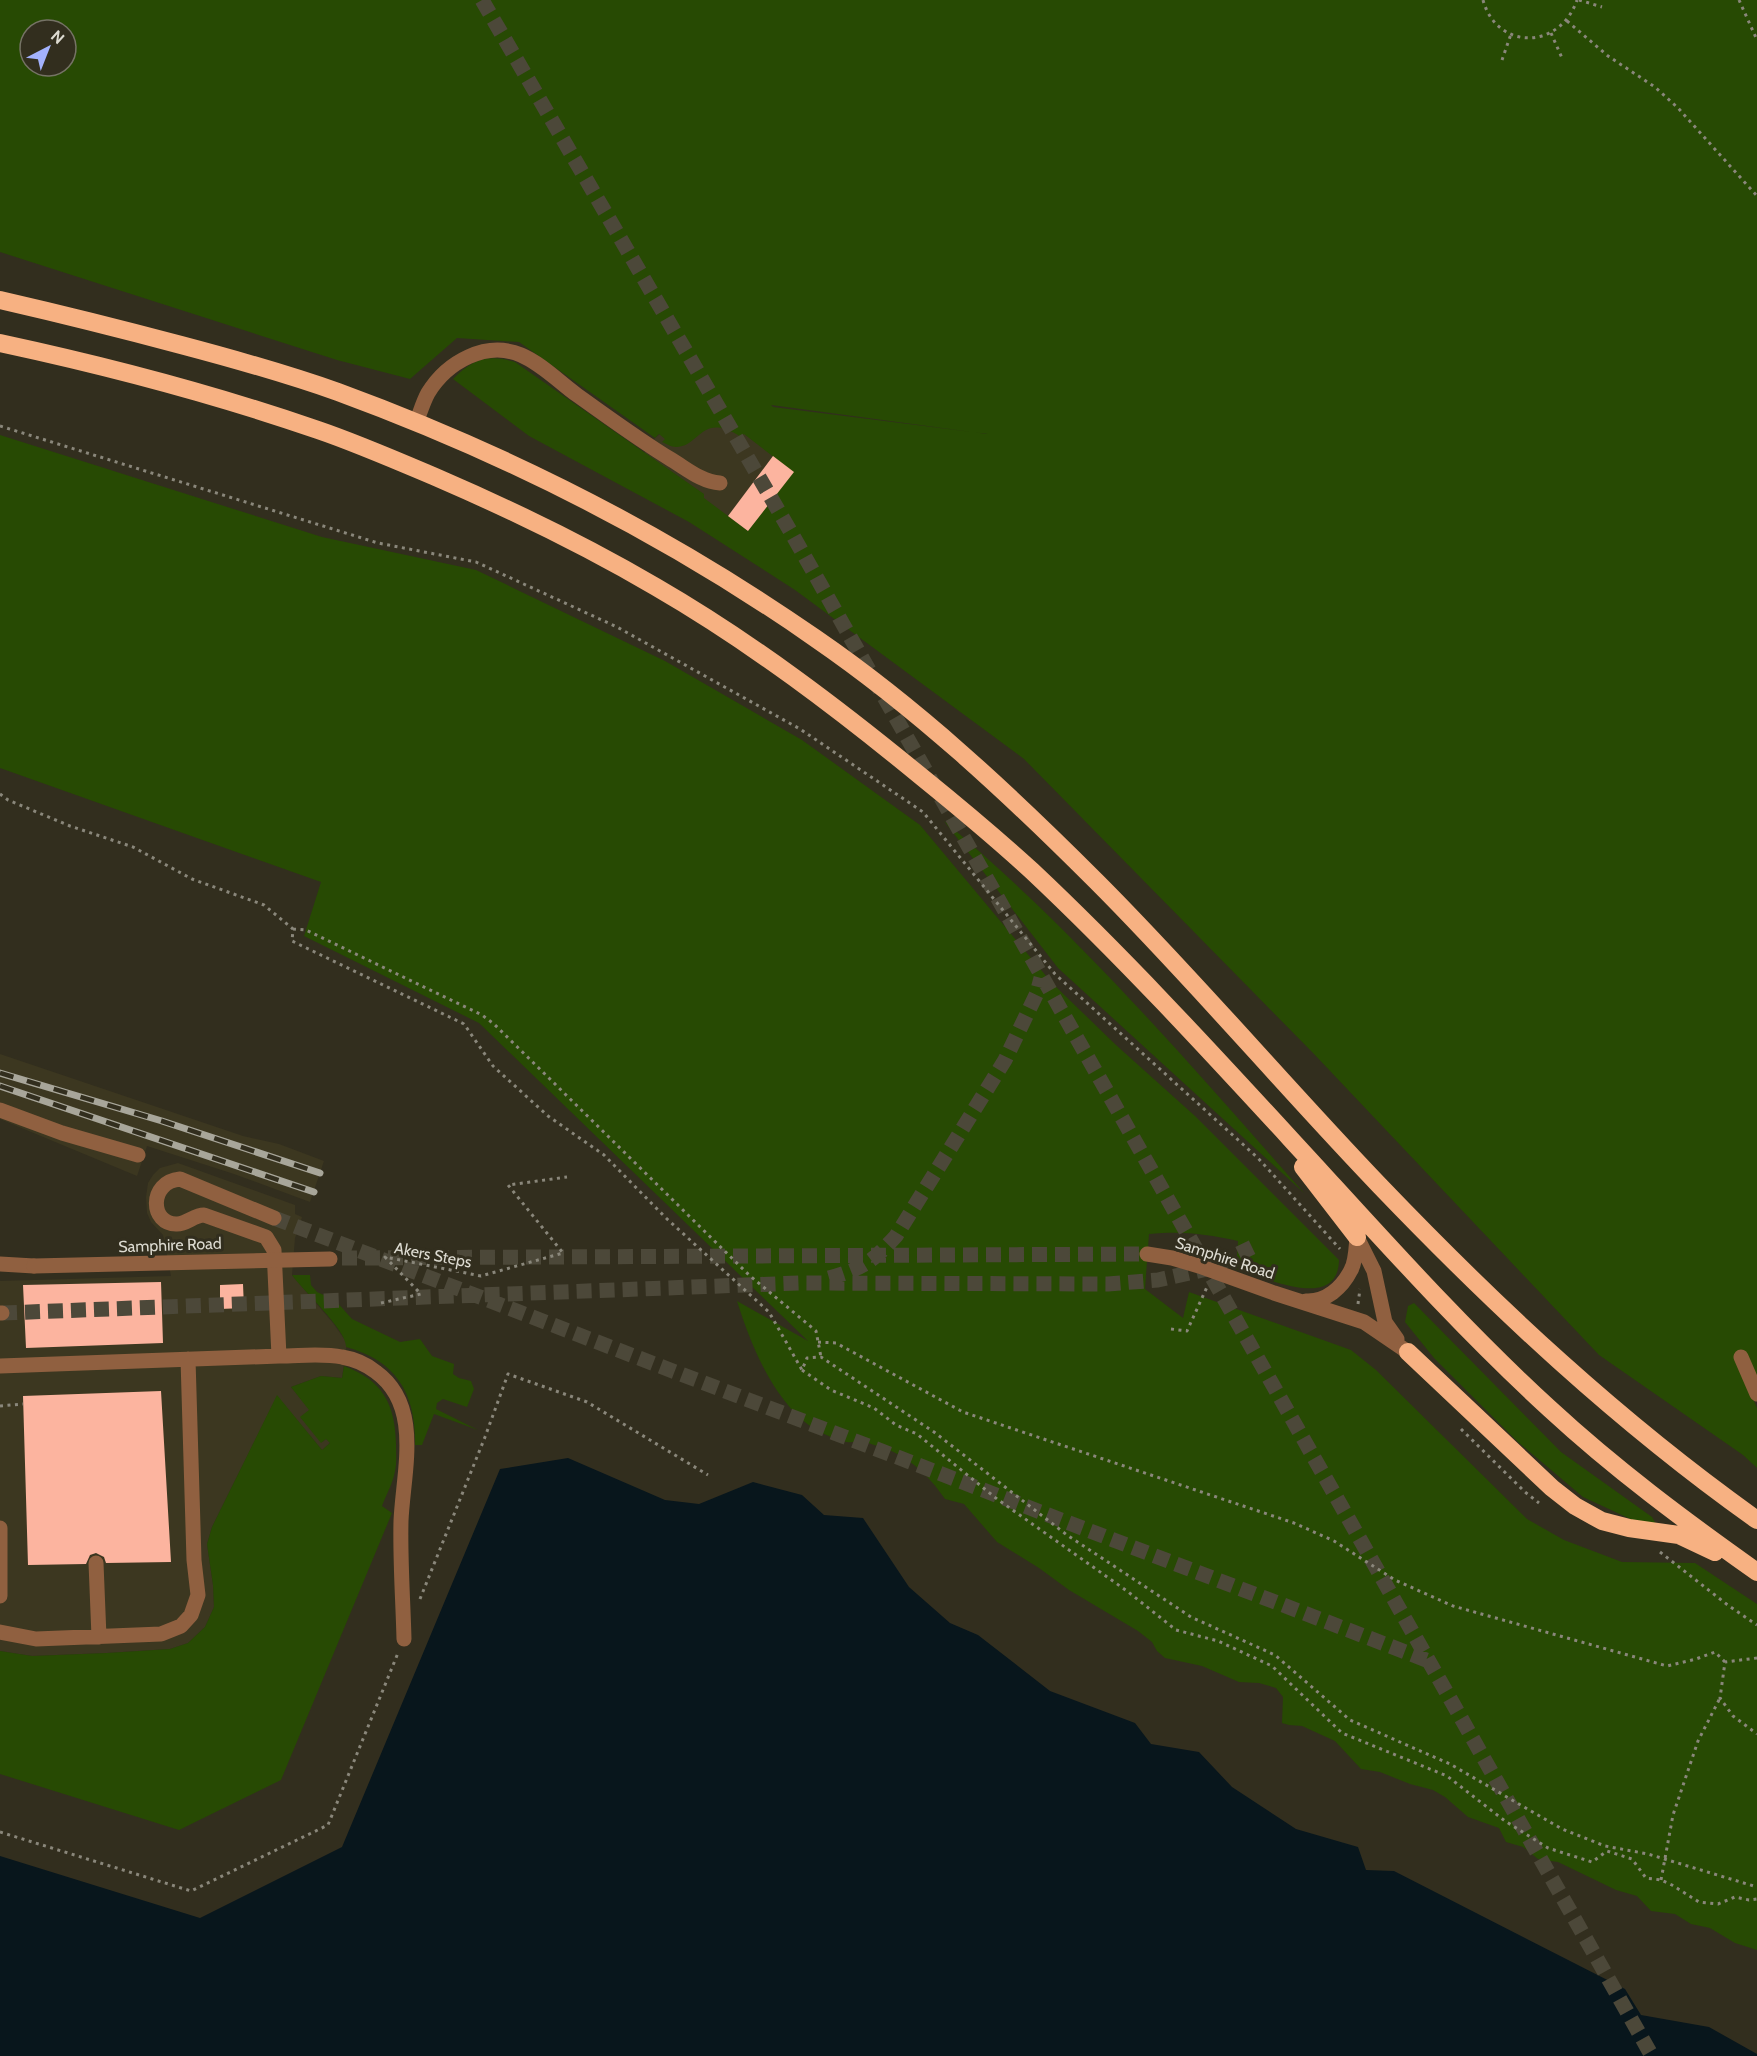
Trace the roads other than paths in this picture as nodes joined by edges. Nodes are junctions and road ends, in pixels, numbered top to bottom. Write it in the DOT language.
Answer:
graph roads {
  1 [pos="0,300"];
  2 [pos="0,343"];
  3 [pos="416,423"];
  4 [pos="720,483"];
  5 [pos="1234,1079"];
  6 [pos="0,1110"];
  7 [pos="138,1155"];
  8 [pos="274,1218"];
  9 [pos="1357,1237"];
  10 [pos="1147,1254"];
  11 [pos="336,1258"];
  12 [pos="0,1264"];
  13 [pos="1291,1298"];
  14 [pos="1408,1352"];
  15 [pos="279,1356"];
  16 [pos="1741,1357"];
  17 [pos="188,1359"];
  18 [pos="0,1366"];
  19 [pos="1757,1394"];
  20 [pos="1757,1520"];
  21 [pos="0,1528"];
  22 [pos="96,1563"];
  23 [pos="1757,1572"];
  24 [pos="0,1596"];
  25 [pos="0,1632"];
  26 [pos="99,1637"];
  27 [pos="404,1639"];
  1 -- 3 [label="highway"];
  2 -- 5 [label="highway"];
  3 -- 4 [label="lane"];
  3 -- 20 [label="highway"];
  5 -- 9 [label="highway"];
  5 -- 23 [label="highway"];
  6 -- 7 [label="lane"];
  8 -- 15 [label="lane"];
  9 -- 13 [label="lane, Samphire Road"];
  9 -- 14 [label="lane"];
  10 -- 13 [label="lane, Samphire Road"];
  11 -- 12 [label="lane, Samphire Road, bridge"];
  13 -- 14 [label="lane, Samphire Road"];
  14 -- 23 [label="highway"];
  15 -- 17 [label="lane"];
  15 -- 27 [label="lane"];
  16 -- 19 [label="lane"];
  17 -- 18 [label="lane"];
  17 -- 26 [label="lane"];
  21 -- 24 [label="lane"];
  22 -- 26 [label="lane"];
  25 -- 26 [label="lane"];
}
